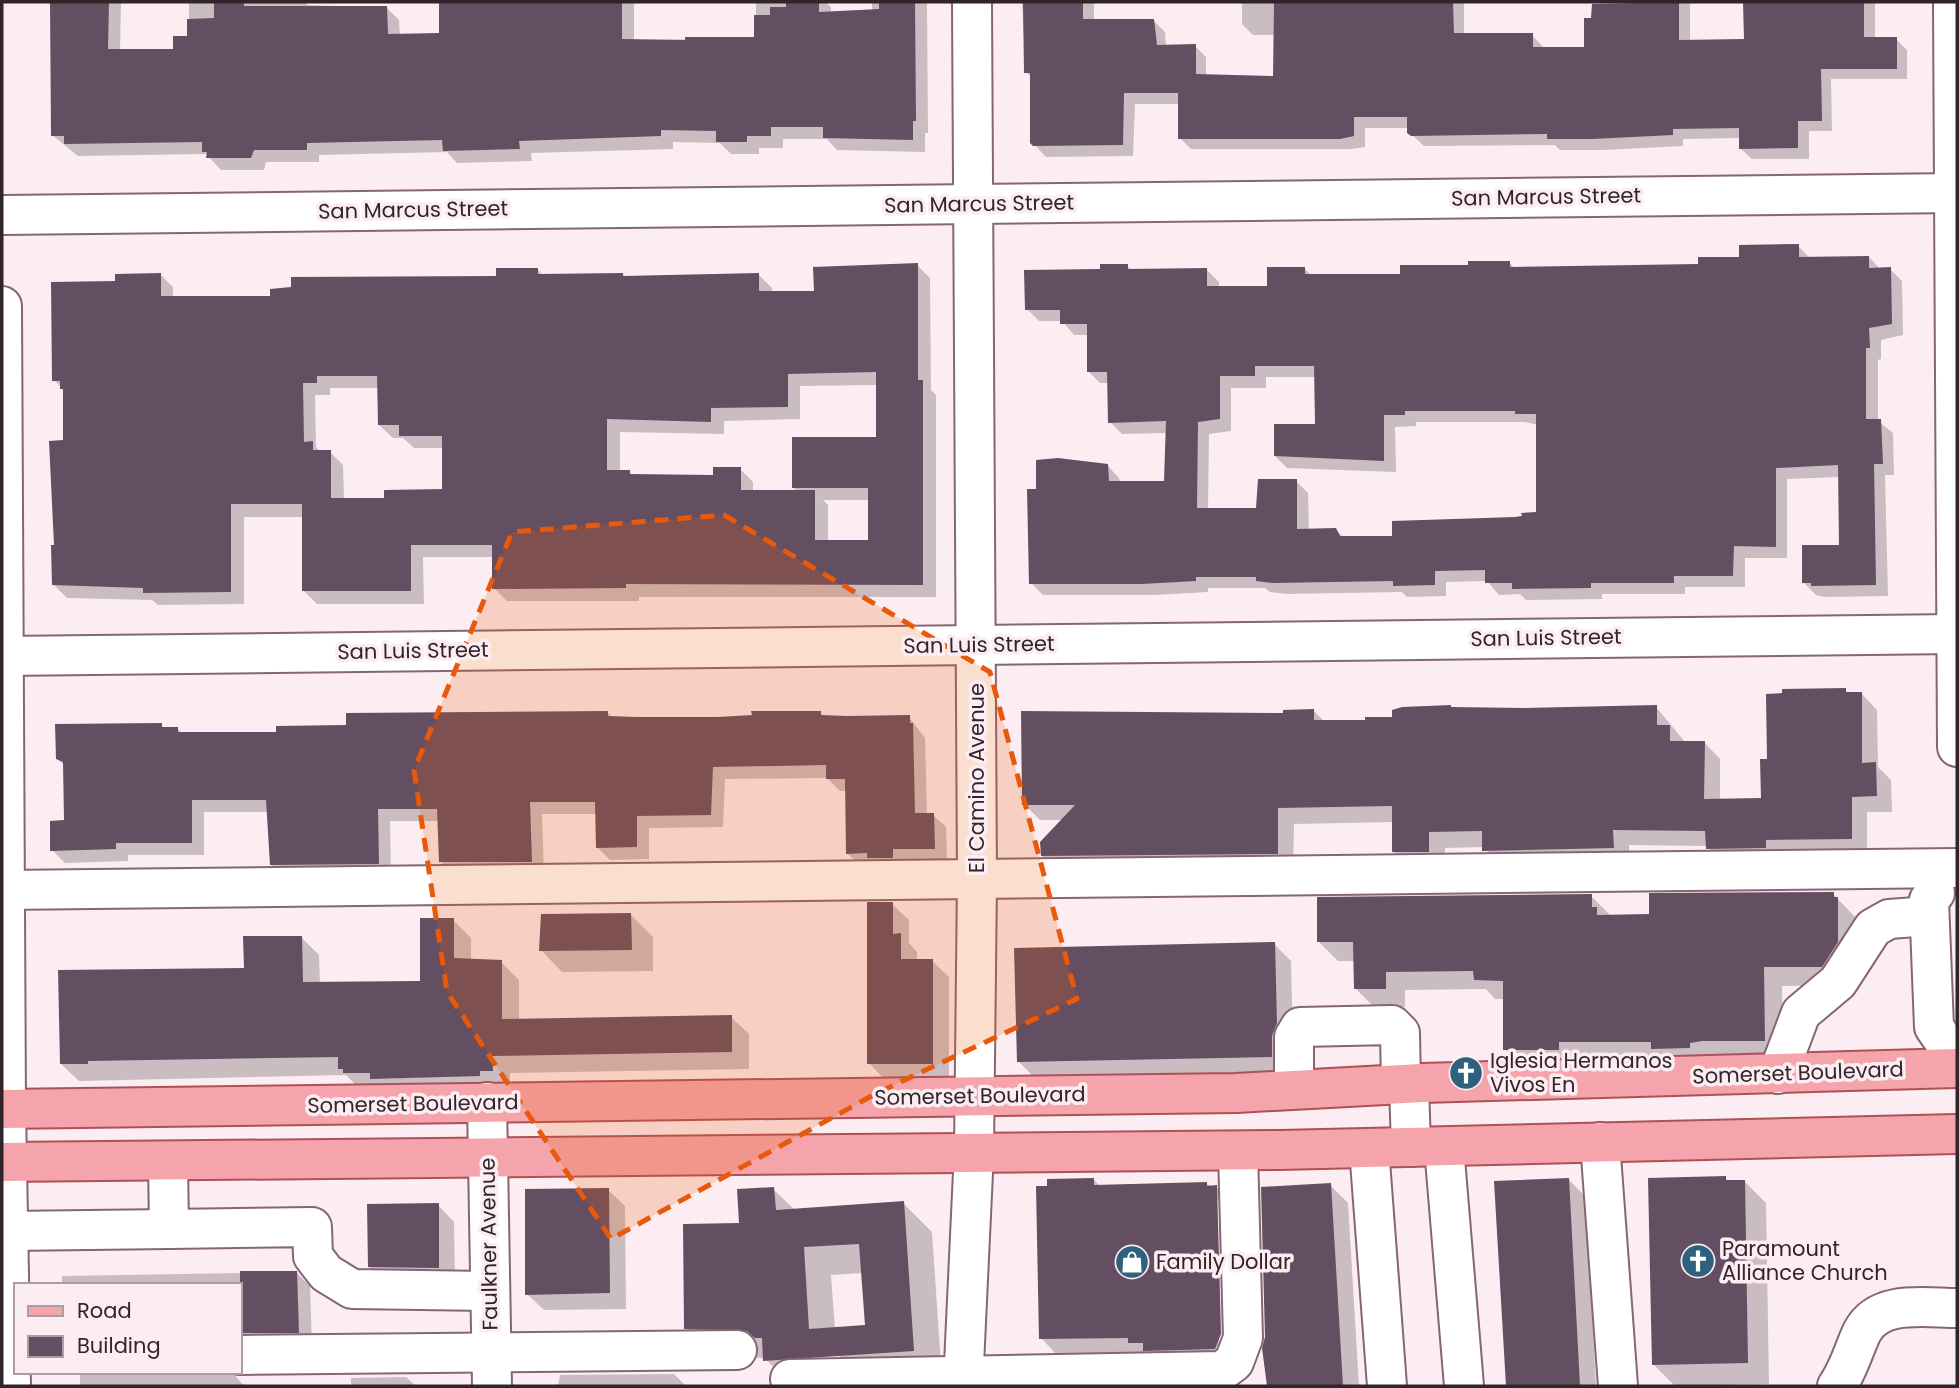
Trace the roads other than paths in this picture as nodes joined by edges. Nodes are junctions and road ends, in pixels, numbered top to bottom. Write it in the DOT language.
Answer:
graph roads {
  1 [pos="972,2"];
  2 [pos="1953,2"];
  3 [pos="1956,193"];
  4 [pos="973,204"];
  5 [pos="2,215"];
  6 [pos="2,306"];
  7 [pos="1957,634"];
  8 [pos="976,645"];
  9 [pos="3,656"];
  10 [pos="1957,747"];
  11 [pos="1957,868"];
  12 [pos="977,879"];
  13 [pos="3,890"];
  14 [pos="1929,916"];
  15 [pos="1957,1060"];
  16 [pos="1957,1068"];
  17 [pos="1778,1074"];
  18 [pos="1405,1084"];
  19 [pos="1294,1089"];
  20 [pos="974,1096"];
  21 [pos="487,1102"];
  22 [pos="4,1109"];
  23 [pos="1957,1134"];
  24 [pos="1600,1142"];
  25 [pos="1427,1147"];
  26 [pos="1369,1148"];
  27 [pos="974,1151"];
  28 [pos="1238,1151"];
  29 [pos="488,1160"];
  30 [pos="4,1162"];
  31 [pos="168,1162"];
  32 [pos="169,1229"];
  33 [pos="8,1231"];
  34 [pos="488,1291"];
  35 [pos="1957,1308"];
  36 [pos="737,1350"];
  37 [pos="242,1355"];
  38 [pos="10,1366"];
  39 [pos="491,1369"];
  40 [pos="790,1380"];
  41 [pos="963,1382"];
  42 [pos="1387,1386"];
  43 [pos="1464,1386"];
  44 [pos="1618,1386"];
  45 [pos="1837,1386"];
  1 -- 4 [label="street, El Camino Avenue"];
  2 -- 3 [label="street"];
  3 -- 4 [label="street, San Marcus Street"];
  3 -- 7 [label="street"];
  4 -- 5 [label="street, San Marcus Street"];
  4 -- 8 [label="street, El Camino Avenue"];
  6 -- 9 [label="street"];
  7 -- 8 [label="street, San Luis Street"];
  7 -- 10 [label="street"];
  8 -- 9 [label="street, San Luis Street"];
  8 -- 12 [label="street, El Camino Avenue"];
  9 -- 13 [label="street"];
  11 -- 12 [label="street"];
  11 -- 14 [label="street"];
  12 -- 13 [label="street"];
  12 -- 20 [label="street, El Camino Avenue"];
  13 -- 22 [label="street"];
  14 -- 15 [label="street"];
  14 -- 17 [label="street"];
  16 -- 17 [label="main road, Somerset Boulevard"];
  17 -- 18 [label="main road, Somerset Boulevard"];
  18 -- 19 [label="main road, Somerset Boulevard"];
  18 -- 19 [label="street"];
  18 -- 25 [label="street"];
  19 -- 20 [label="main road, Somerset Boulevard"];
  20 -- 21 [label="main road, Somerset Boulevard"];
  20 -- 27 [label="street, El Camino Avenue"];
  21 -- 22 [label="main road, Somerset Boulevard"];
  21 -- 29 [label="street, Faulkner Avenue"];
  22 -- 30 [label="street"];
  23 -- 24 [label="main road"];
  24 -- 25 [label="main road"];
  24 -- 44 [label="street"];
  25 -- 26 [label="main road"];
  25 -- 43 [label="street"];
  26 -- 28 [label="main road"];
  26 -- 42 [label="street"];
  27 -- 28 [label="main road"];
  27 -- 29 [label="main road"];
  27 -- 41 [label="street, El Camino Avenue"];
  28 -- 41 [label="street"];
  29 -- 31 [label="main road"];
  29 -- 34 [label="street, Faulkner Avenue"];
  30 -- 31 [label="main road"];
  30 -- 33 [label="street"];
  31 -- 32 [label="street"];
  32 -- 33 [label="street"];
  32 -- 34 [label="street"];
  33 -- 38 [label="street"];
  34 -- 39 [label="street, Faulkner Avenue"];
  35 -- 45 [label="street"];
  36 -- 39 [label="street"];
  37 -- 39 [label="street"];
  40 -- 41 [label="street"];
}
